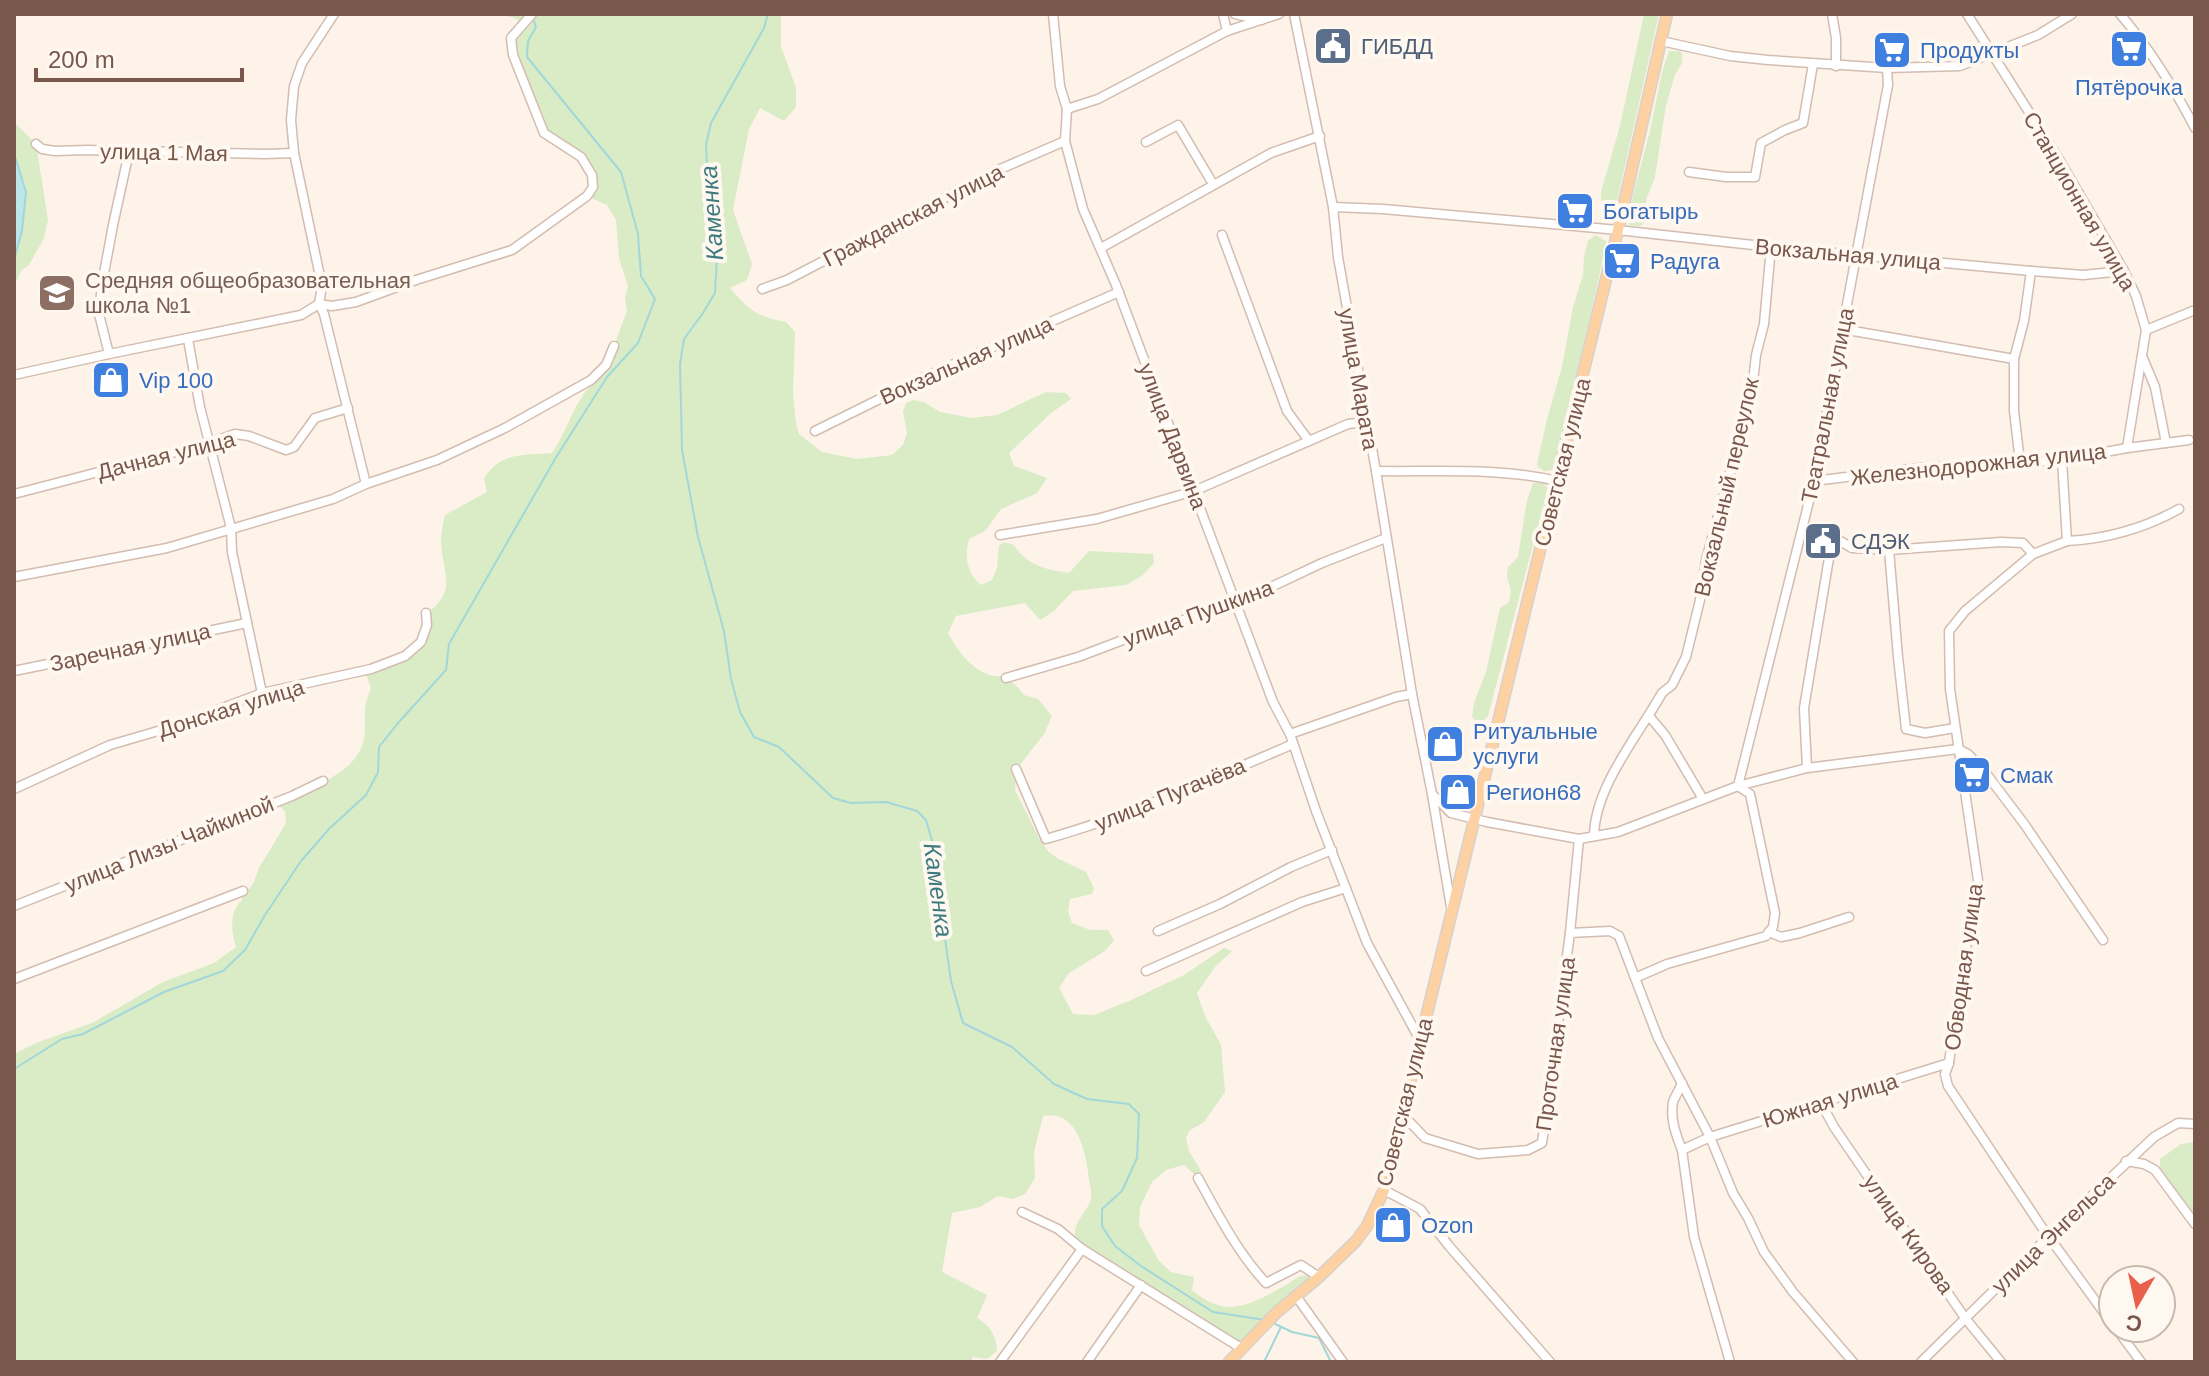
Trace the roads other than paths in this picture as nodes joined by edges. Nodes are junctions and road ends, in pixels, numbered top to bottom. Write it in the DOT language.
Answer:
graph roads {
  1 [pos="334,14"];
  2 [pos="532,14"];
  3 [pos="1053,14"];
  4 [pos="1223,14"];
  5 [pos="1235,14"];
  6 [pos="1279,14"];
  7 [pos="1294,14"];
  8 [pos="1667,14"];
  9 [pos="1832,14"];
  10 [pos="1967,14"];
  11 [pos="2072,14"];
  12 [pos="2120,14"];
  13 [pos="1261,20"];
  14 [pos="1227,31"];
  15 [pos="1661,41"];
  16 [pos="1993,54"];
  17 [pos="1813,64"];
  18 [pos="1836,66"];
  19 [pos="1887,68"];
  20 [pos="1067,109"];
  21 [pos="2195,128"];
  22 [pos="1320,136"];
  23 [pos="1065,141"];
  24 [pos="1146,142"];
  25 [pos="36,144"];
  26 [pos="129,152"];
  27 [pos="294,153"];
  28 [pos="1689,172"];
  29 [pos="1213,184"];
  30 [pos="1333,207"];
  31 [pos="1618,230"];
  32 [pos="1222,235"];
  33 [pos="1771,247"];
  34 [pos="1101,248"];
  35 [pos="1855,254"];
  36 [pos="2031,271"];
  37 [pos="2124,271"];
  38 [pos="762,289"];
  39 [pos="1119,292"];
  40 [pos="319,304"];
  41 [pos="2195,310"];
  42 [pos="1842,329"];
  43 [pos="2146,330"];
  44 [pos="188,339"];
  45 [pos="614,346"];
  46 [pos="109,354"];
  47 [pos="2142,355"];
  48 [pos="2014,359"];
  49 [pos="15,374"];
  50 [pos="348,408"];
  51 [pos="1366,422"];
  52 [pos="815,431"];
  53 [pos="2189,440"];
  54 [pos="1309,441"];
  55 [pos="210,443"];
  56 [pos="2166,443"];
  57 [pos="2127,448"];
  58 [pos="2062,460"];
  59 [pos="2020,462"];
  60 [pos="1376,471"];
  61 [pos="1557,481"];
  62 [pos="1814,481"];
  63 [pos="366,484"];
  64 [pos="1194,491"];
  65 [pos="14,494"];
  66 [pos="2179,509"];
  67 [pos="231,528"];
  68 [pos="1000,535"];
  69 [pos="1386,538"];
  70 [pos="2067,541"];
  71 [pos="1889,550"];
  72 [pos="2033,554"];
  73 [pos="14,577"];
  74 [pos="1237,603"];
  75 [pos="426,613"];
  76 [pos="247,623"];
  77 [pos="14,671"];
  78 [pos="1006,678"];
  79 [pos="262,693"];
  80 [pos="1412,694"];
  81 [pos="1649,716"];
  82 [pos="1955,728"];
  83 [pos="1290,734"];
  84 [pos="1293,744"];
  85 [pos="1422,745"];
  86 [pos="1958,749"];
  87 [pos="1807,768"];
  88 [pos="1016,769"];
  89 [pos="323,781"];
  90 [pos="1738,786"];
  91 [pos="14,789"];
  92 [pos="1432,794"];
  93 [pos="1703,799"];
  94 [pos="1475,820"];
  95 [pos="1594,836"];
  96 [pos="1579,839"];
  97 [pos="1332,850"];
  98 [pos="1346,888"];
  99 [pos="243,891"];
  100 [pos="14,906"];
  101 [pos="1451,908"];
  102 [pos="1849,917"];
  103 [pos="1158,931"];
  104 [pos="1769,932"];
  105 [pos="1570,933"];
  106 [pos="2103,940"];
  107 [pos="1146,971"];
  108 [pos="15,976"];
  109 [pos="1635,978"];
  110 [pos="1420,1040"];
  111 [pos="1949,1063"];
  112 [pos="1682,1083"];
  113 [pos="1821,1103"];
  114 [pos="1402,1114"];
  115 [pos="2195,1124"];
  116 [pos="1710,1137"];
  117 [pos="1682,1150"];
  118 [pos="2126,1161"];
  119 [pos="1198,1178"];
  120 [pos="1384,1190"];
  121 [pos="1022,1212"];
  122 [pos="2195,1224"];
  123 [pos="2049,1236"];
  124 [pos="1082,1249"];
  125 [pos="1319,1277"];
  126 [pos="1141,1285"];
  127 [pos="1296,1296"];
  128 [pos="2097,1302"];
  129 [pos="1965,1318"];
  130 [pos="2128,1344"];
  131 [pos="1241,1348"];
  132 [pos="1000,1362"];
  133 [pos="1087,1362"];
  134 [pos="1229,1362"];
  135 [pos="1343,1362"];
  136 [pos="1550,1362"];
  137 [pos="1730,1362"];
  138 [pos="1853,1362"];
  139 [pos="1921,1362"];
  140 [pos="2001,1362"];
  141 [pos="2141,1362"];
  1 -- 27 [label="street"];
  2 -- 40 [label="street"];
  3 -- 20 [label="street, улица Дарвина"];
  4 -- 14 [label="street"];
  5 -- 13 [label="street"];
  6 -- 13 [label="street"];
  7 -- 22 [label="street, улица Марата"];
  8 -- 15 [label="main road, Советская улица"];
  9 -- 18 [label="street"];
  10 -- 16 [label="street, Станционная улица"];
  11 -- 16 [label="street"];
  12 -- 21 [label="street"];
  13 -- 14 [label="street"];
  14 -- 20 [label="street"];
  15 -- 17 [label="street"];
  15 -- 31 [label="main road, Советская улица"];
  16 -- 19 [label="street"];
  16 -- 37 [label="street, Станционная улица"];
  17 -- 18 [label="street"];
  17 -- 28 [label="street"];
  18 -- 19 [label="street"];
  19 -- 35 [label="street, Театральная улица"];
  20 -- 23 [label="street, улица Дарвина"];
  22 -- 29 [label="street"];
  22 -- 30 [label="street, улица Марата"];
  23 -- 34 [label="street, улица Дарвина"];
  23 -- 38 [label="street, Гражданская улица"];
  24 -- 29 [label="street"];
  25 -- 26 [label="street, улица 1 Мая"];
  26 -- 27 [label="street, улица 1 Мая"];
  26 -- 46 [label="street"];
  27 -- 40 [label="street"];
  29 -- 34 [label="street"];
  30 -- 31 [label="street, Вокзальная улица"];
  30 -- 51 [label="street, улица Марата"];
  31 -- 33 [label="street, Вокзальная улица"];
  31 -- 61 [label="main road, Советская улица"];
  32 -- 54 [label="street"];
  33 -- 35 [label="street, Вокзальная улица"];
  33 -- 81 [label="street, Вокзальный переулок"];
  34 -- 39 [label="street, улица Дарвина"];
  35 -- 36 [label="street, Вокзальная улица"];
  35 -- 42 [label="street, Театральная улица"];
  36 -- 37 [label="street, Вокзальная улица"];
  36 -- 48 [label="street"];
  37 -- 43 [label="street, Станционная улица"];
  39 -- 52 [label="street, Вокзальная улица"];
  39 -- 64 [label="street, улица Дарвина"];
  40 -- 44 [label="street"];
  40 -- 50 [label="street"];
  41 -- 43 [label="street"];
  42 -- 48 [label="street"];
  42 -- 62 [label="street, Театральная улица"];
  43 -- 47 [label="street, Станционная улица"];
  44 -- 46 [label="street"];
  44 -- 55 [label="street"];
  45 -- 63 [label="street"];
  46 -- 49 [label="street"];
  47 -- 56 [label="street, Станционная улица"];
  47 -- 57 [label="street, Станционная улица"];
  48 -- 59 [label="street"];
  50 -- 55 [label="street, Дачная улица"];
  50 -- 63 [label="street"];
  51 -- 54 [label="street"];
  51 -- 60 [label="street, улица Марата"];
  53 -- 56 [label="street, Железнодорожная улица"];
  54 -- 64 [label="street"];
  55 -- 65 [label="street, Дачная улица"];
  55 -- 67 [label="street"];
  56 -- 57 [label="street, Железнодорожная улица"];
  57 -- 58 [label="street, Железнодорожная улица"];
  58 -- 59 [label="street, Железнодорожная улица"];
  58 -- 70 [label="street"];
  59 -- 62 [label="street, Железнодорожная улица"];
  60 -- 61 [label="street"];
  60 -- 69 [label="street, улица Марата"];
  61 -- 94 [label="main road, Советская улица"];
  62 -- 90 [label="street, Театральная улица"];
  63 -- 67 [label="street"];
  64 -- 68 [label="street"];
  64 -- 74 [label="street, улица Дарвина"];
  66 -- 70 [label="street, Обводная улица"];
  67 -- 73 [label="street"];
  67 -- 76 [label="street"];
  69 -- 74 [label="street, улица Пушкина"];
  69 -- 80 [label="street, улица Марата"];
  70 -- 72 [label="street, Обводная улица"];
  71 -- 72 [label="street"];
  71 -- 82 [label="street"];
  71 -- 87 [label="street"];
  72 -- 82 [label="street, Обводная улица"];
  74 -- 78 [label="street, улица Пушкина"];
  74 -- 83 [label="street, улица Дарвина"];
  75 -- 79 [label="street, Донская улица"];
  76 -- 77 [label="street, Заречная улица"];
  76 -- 79 [label="street"];
  79 -- 91 [label="street, Донская улица"];
  80 -- 83 [label="street"];
  80 -- 85 [label="street, улица Марата"];
  81 -- 93 [label="street"];
  81 -- 95 [label="street, Вокзальный переулок"];
  82 -- 86 [label="street, Обводная улица"];
  83 -- 84 [label="street, улица Дарвина"];
  84 -- 88 [label="street, улица Пугачёва"];
  84 -- 97 [label="street, улица Дарвина"];
  85 -- 92 [label="street, Советская улица"];
  86 -- 87 [label="street"];
  86 -- 106 [label="street"];
  86 -- 111 [label="street, Обводная улица"];
  87 -- 90 [label="street"];
  89 -- 100 [label="street, улица Лизы Чайкиной"];
  90 -- 93 [label="street"];
  90 -- 104 [label="street"];
  92 -- 94 [label="street"];
  92 -- 101 [label="street, Советская улица"];
  93 -- 95 [label="street"];
  94 -- 96 [label="street"];
  94 -- 101 [label="main road, Советская улица"];
  95 -- 96 [label="street"];
  96 -- 105 [label="street, Проточная улица"];
  97 -- 98 [label="street, улица Дарвина"];
  97 -- 103 [label="street"];
  98 -- 107 [label="street"];
  98 -- 110 [label="street, улица Дарвина"];
  99 -- 108 [label="street"];
  101 -- 110 [label="main road, Советская улица"];
  102 -- 104 [label="street"];
  104 -- 109 [label="street"];
  105 -- 109 [label="street"];
  105 -- 114 [label="street, Проточная улица"];
  109 -- 112 [label="street"];
  110 -- 114 [label="main road, Советская улица"];
  111 -- 113 [label="street, Южная улица"];
  111 -- 123 [label="street, Обводная улица"];
  112 -- 116 [label="street"];
  112 -- 117 [label="street"];
  113 -- 116 [label="street, Южная улица"];
  113 -- 129 [label="street, улица Кирова"];
  114 -- 120 [label="main road, Советская улица"];
  115 -- 118 [label="street, улица Энгельса"];
  116 -- 117 [label="street, Южная улица"];
  116 -- 138 [label="street"];
  117 -- 137 [label="street"];
  118 -- 122 [label="street"];
  118 -- 123 [label="street, улица Энгельса"];
  119 -- 125 [label="street"];
  120 -- 125 [label="main road, Советская улица"];
  120 -- 136 [label="street"];
  121 -- 124 [label="street"];
  123 -- 128 [label="street, Обводная улица"];
  123 -- 129 [label="street, улица Энгельса"];
  124 -- 126 [label="street"];
  124 -- 132 [label="street"];
  125 -- 127 [label="main road, Советская улица"];
  126 -- 131 [label="street"];
  126 -- 133 [label="street"];
  127 -- 131 [label="main road, Советская улица"];
  127 -- 135 [label="street"];
  129 -- 139 [label="street, улица Энгельса"];
  129 -- 140 [label="street, улица Кирова"];
  130 -- 141 [label="street, Обводная улица"];
  131 -- 134 [label="main road, Советская улица"];
}
